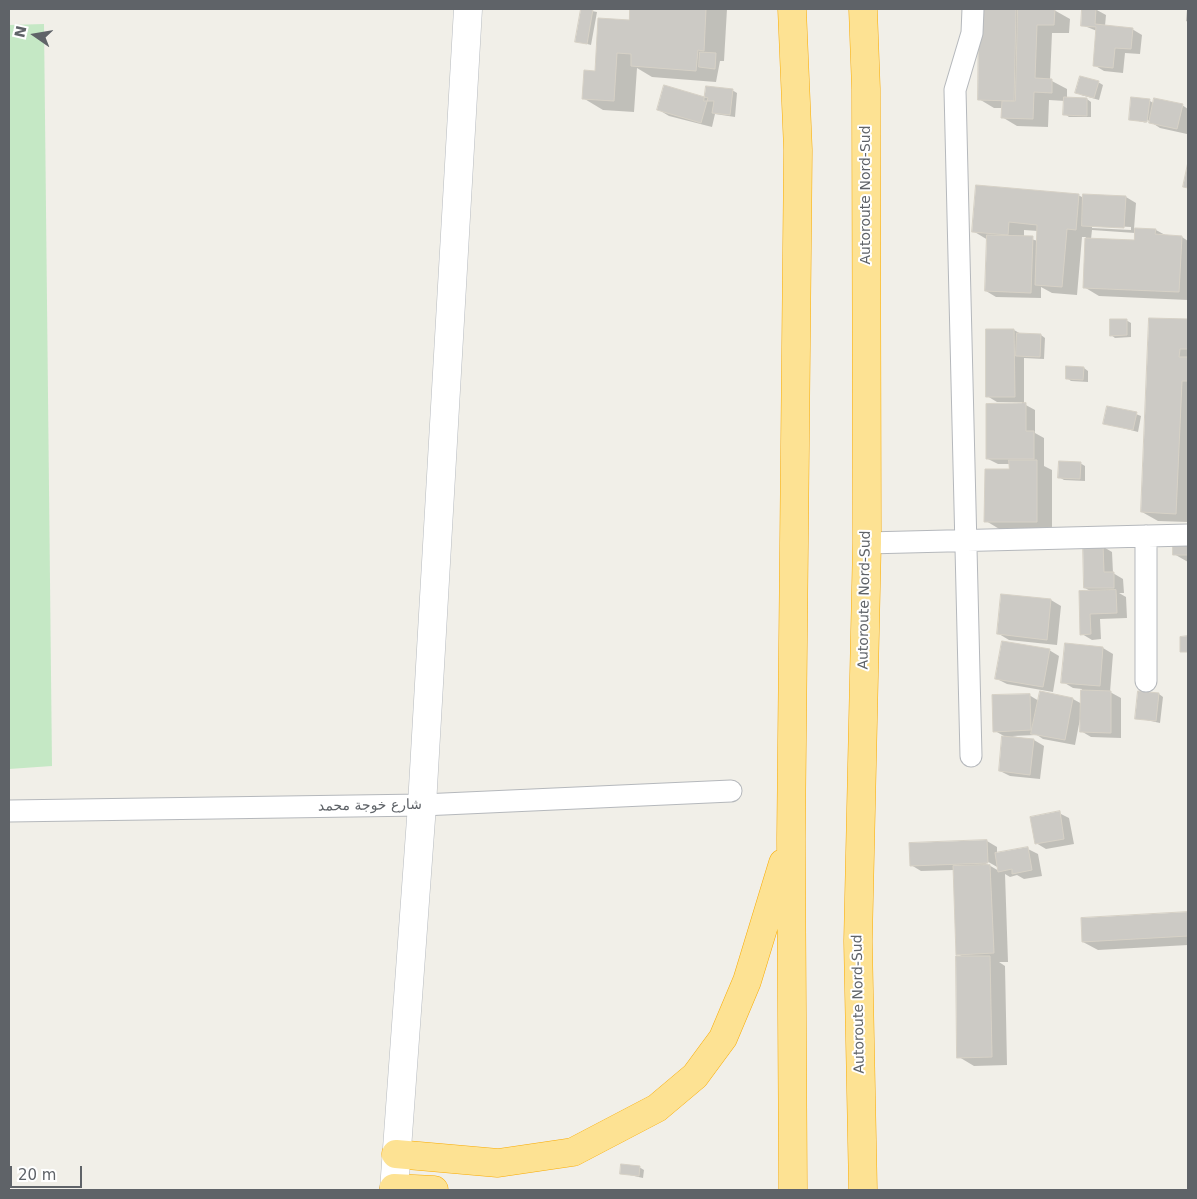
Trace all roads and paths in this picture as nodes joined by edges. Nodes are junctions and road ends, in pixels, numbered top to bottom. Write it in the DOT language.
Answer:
graph roads {
  1 [pos="468,9"];
  2 [pos="792,9"];
  3 [pos="863,9"];
  4 [pos="973,9"];
  5 [pos="1188,535"];
  6 [pos="1146,536"];
  7 [pos="966,540"];
  8 [pos="867,543"];
  9 [pos="1146,681"];
  10 [pos="970,756"];
  11 [pos="731,791"];
  12 [pos="422,805"];
  13 [pos="9,811"];
  14 [pos="791,838"];
  15 [pos="396,1154"];
  16 [pos="394,1189"];
  17 [pos="434,1190"];
  18 [pos="793,1190"];
  19 [pos="862,1190"];
  1 -- 12 [label="main road"];
  2 -- 14 [label="highway"];
  3 -- 8 [label="highway, Autoroute Nord-Sud"];
  4 -- 7 [label="street"];
  5 -- 6 [label="street"];
  6 -- 7 [label="street"];
  6 -- 9 [label="street"];
  7 -- 8 [label="street"];
  7 -- 10 [label="street"];
  8 -- 19 [label="highway, Autoroute Nord-Sud"];
  11 -- 12 [label="street, شارع خوجة محمد"];
  12 -- 13 [label="street, شارع خوجة محمد"];
  12 -- 15 [label="main road"];
  14 -- 15 [label="highway"];
  14 -- 18 [label="highway"];
  15 -- 16 [label="main road"];
  16 -- 17 [label="highway"];
}
